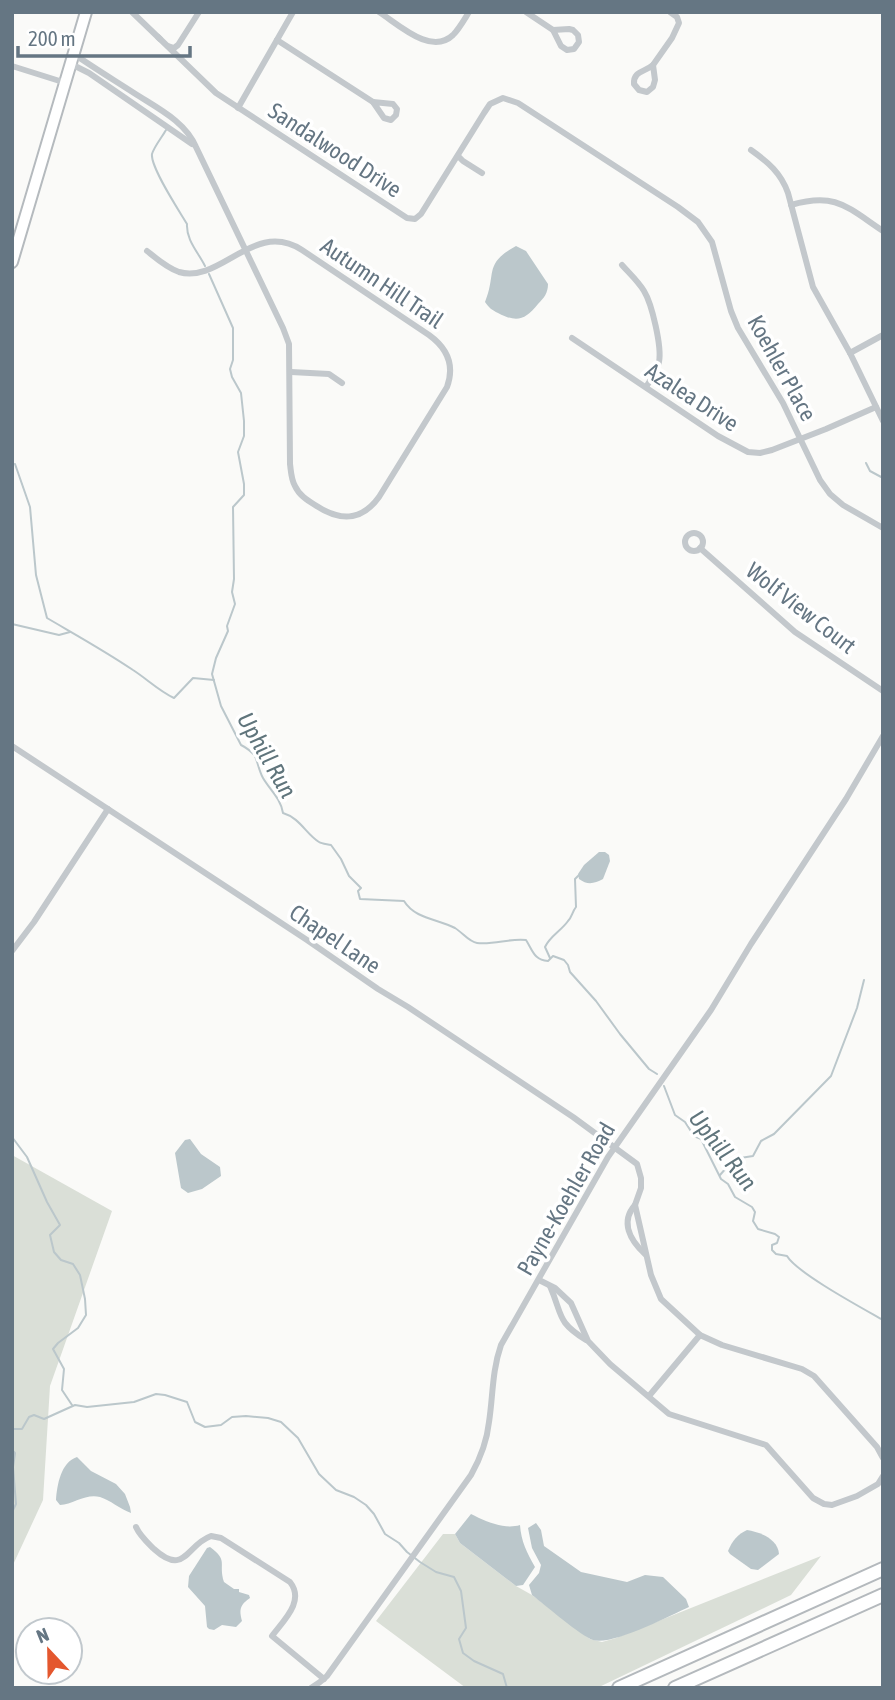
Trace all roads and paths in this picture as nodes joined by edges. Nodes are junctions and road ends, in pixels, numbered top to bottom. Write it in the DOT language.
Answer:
graph roads {
  1 [pos="86,12"];
  2 [pos="132,12"];
  3 [pos="199,12"];
  4 [pos="293,12"];
  5 [pos="379,12"];
  6 [pos="469,12"];
  7 [pos="526,12"];
  8 [pos="670,12"];
  9 [pos="553,30"];
  10 [pos="158,37"];
  11 [pos="277,40"];
  12 [pos="73,59"];
  13 [pos="653,65"];
  14 [pos="12,66"];
  15 [pos="66,83"];
  16 [pos="373,102"];
  17 [pos="238,108"];
  18 [pos="751,150"];
  19 [pos="458,156"];
  20 [pos="606,161"];
  21 [pos="482,173"];
  22 [pos="791,205"];
  23 [pos="883,231"];
  24 [pos="246,250"];
  25 [pos="147,251"];
  26 [pos="12,262"];
  27 [pos="622,265"];
  28 [pos="883,335"];
  29 [pos="572,338"];
  30 [pos="850,353"];
  31 [pos="291,372"];
  32 [pos="342,383"];
  33 [pos="646,387"];
  34 [pos="876,407"];
  35 [pos="883,421"];
  36 [pos="800,438"];
  37 [pos="883,528"];
  38 [pos="700,548"];
  39 [pos="883,691"];
  40 [pos="883,736"];
  41 [pos="12,746"];
  42 [pos="108,809"];
  43 [pos="12,951"];
  44 [pos="614,1147"];
  45 [pos="635,1205"];
  46 [pos="645,1254"];
  47 [pos="539,1280"];
  48 [pos="550,1286"];
  49 [pos="700,1335"];
  50 [pos="587,1341"];
  51 [pos="649,1396"];
  52 [pos="883,1458"];
  53 [pos="883,1476"];
  54 [pos="136,1527"];
  55 [pos="883,1570"];
  56 [pos="883,1595"];
  57 [pos="324,1679"];
  58 [pos="311,1688"];
  59 [pos="619,1688"];
  60 [pos="675,1688"];
  1 -- 12 [label="main road"];
  2 -- 10 [label="street, Sandalwood Drive"];
  3 -- 10 [label="street"];
  4 -- 11 [label="street"];
  5 -- 6 [label="street"];
  7 -- 9 [label="street"];
  8 -- 13 [label="street"];
  10 -- 17 [label="street, Sandalwood Drive"];
  11 -- 16 [label="street"];
  11 -- 17 [label="street"];
  12 -- 15 [label="main road"];
  12 -- 24 [label="street, Autumn Hill Trail"];
  14 -- 15 [label="street"];
  15 -- 26 [label="main road"];
  17 -- 19 [label="street, Sandalwood Drive"];
  18 -- 22 [label="street"];
  19 -- 20 [label="street, Sandalwood Drive"];
  19 -- 21 [label="street"];
  20 -- 36 [label="street, Koehler Place"];
  22 -- 23 [label="street"];
  22 -- 30 [label="street"];
  24 -- 25 [label="street"];
  24 -- 31 [label="street, Autumn Hill Trail"];
  24 -- 31 [label="street, Autumn Hill Trail"];
  27 -- 33 [label="street"];
  28 -- 30 [label="street"];
  29 -- 33 [label="street, Azalea Drive"];
  30 -- 34 [label="street"];
  31 -- 32 [label="street"];
  33 -- 36 [label="street, Azalea Drive"];
  34 -- 35 [label="street"];
  34 -- 36 [label="street, Azalea Drive"];
  36 -- 37 [label="street, Koehler Place"];
  38 -- 39 [label="street, Wolf View Court"];
  40 -- 44 [label="street, Payne-Koehler Road"];
  41 -- 42 [label="street, Chapel Lane"];
  42 -- 43 [label="street"];
  42 -- 44 [label="street, Chapel Lane"];
  44 -- 45 [label="street, Chapel Lane"];
  44 -- 47 [label="street, Payne-Koehler Road"];
  45 -- 46 [label="street"];
  45 -- 46 [label="street"];
  46 -- 49 [label="street"];
  47 -- 48 [label="street"];
  47 -- 57 [label="street, Payne-Koehler Road"];
  48 -- 50 [label="street"];
  48 -- 50 [label="street"];
  49 -- 51 [label="street"];
  49 -- 52 [label="street"];
  50 -- 51 [label="street"];
  51 -- 53 [label="street"];
  54 -- 57 [label="street"];
  55 -- 59 [label="highway"];
  56 -- 60 [label="highway"];
  57 -- 58 [label="street, Payne-Koehler Road"];
}
